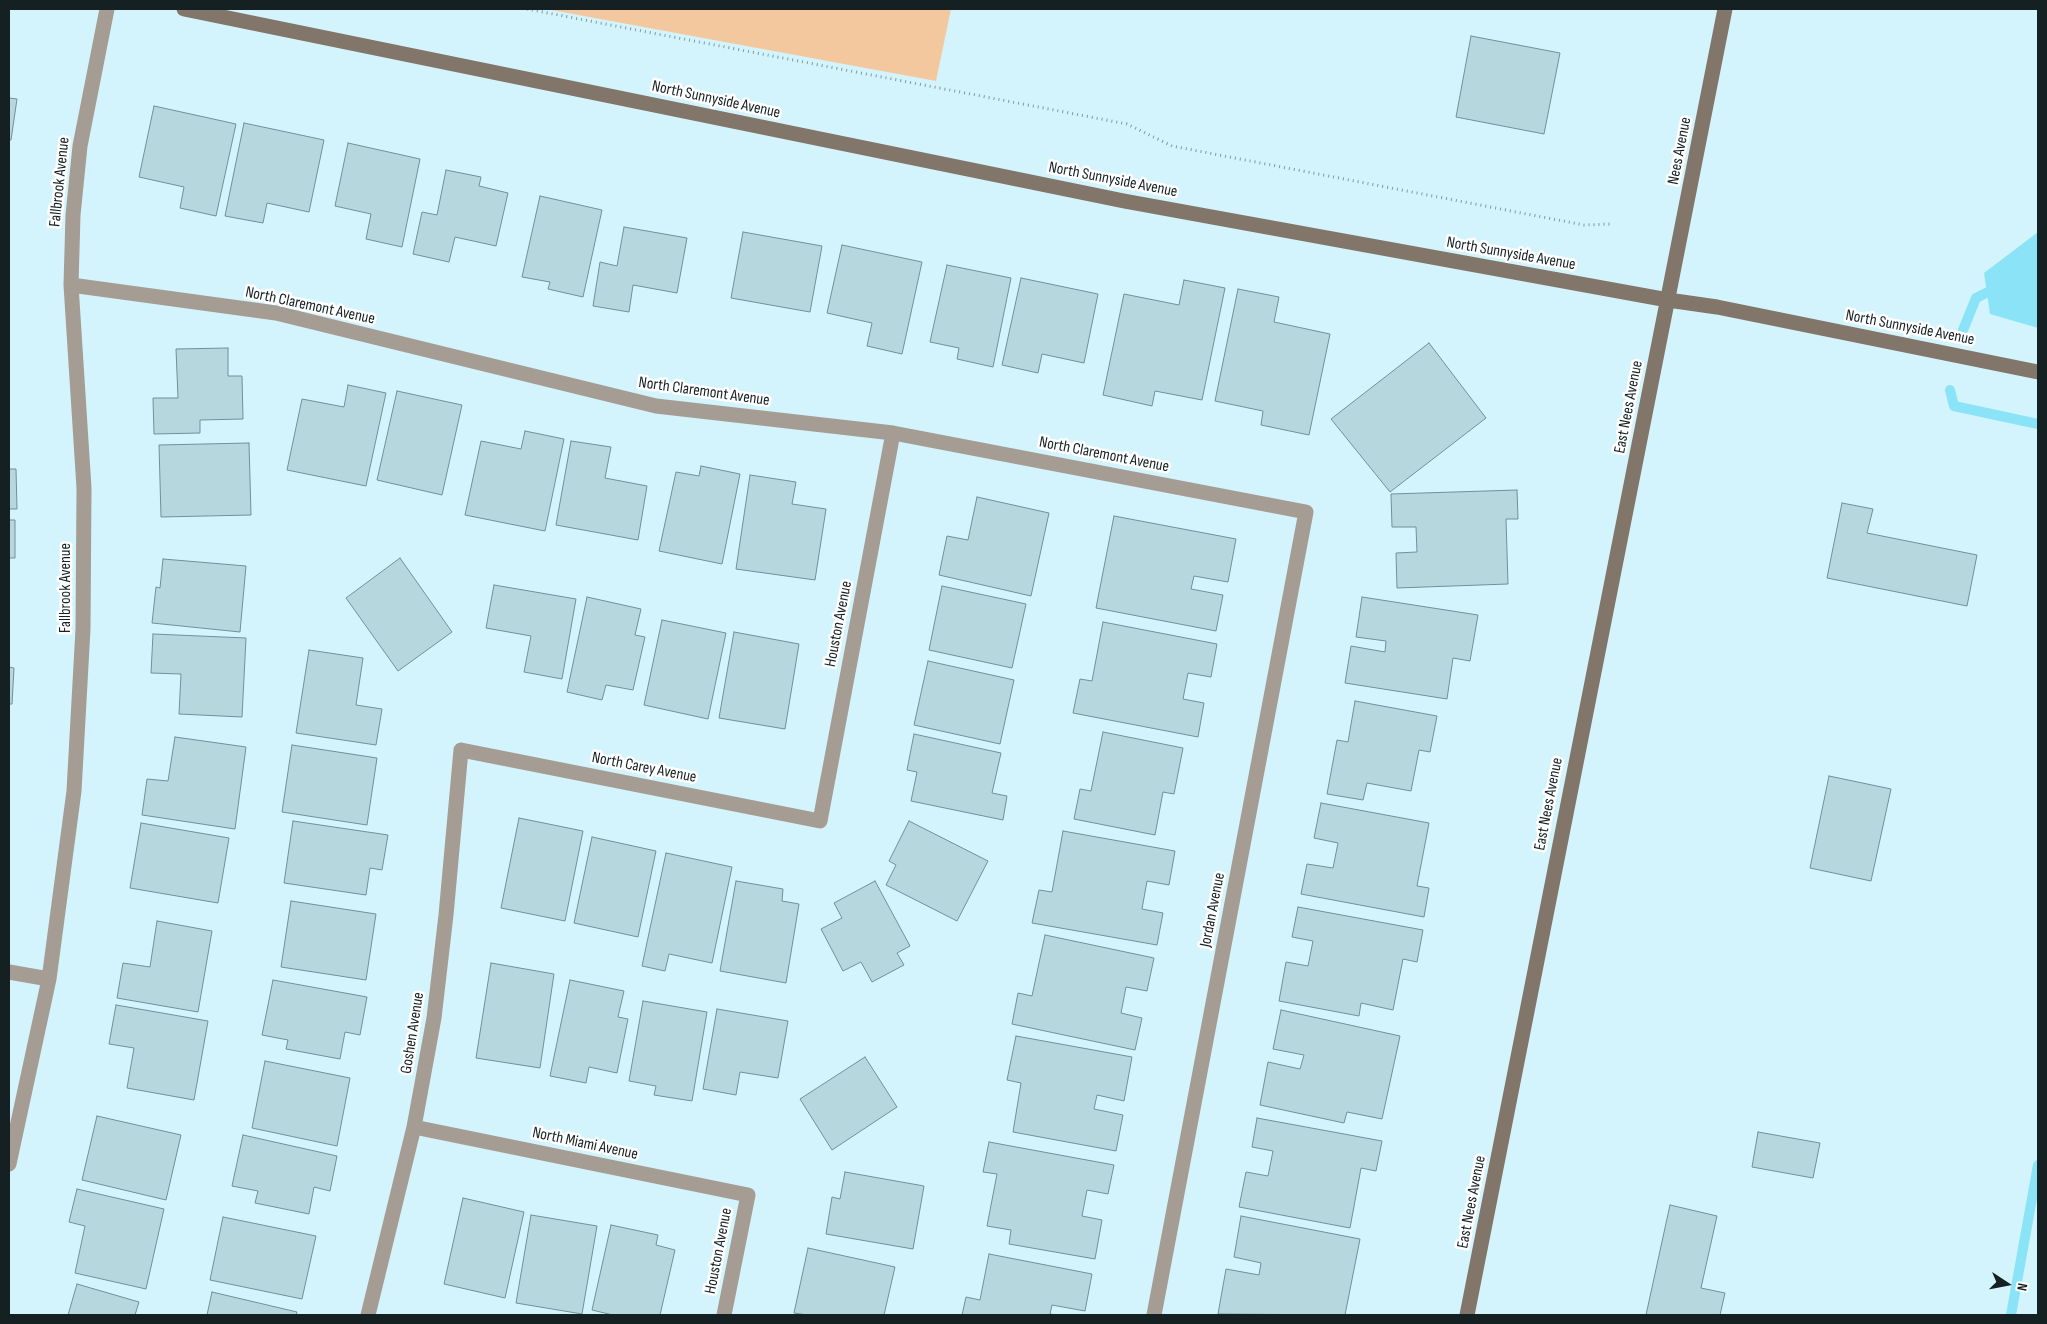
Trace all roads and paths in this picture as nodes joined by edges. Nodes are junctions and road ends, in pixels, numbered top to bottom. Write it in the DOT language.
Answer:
graph roads {
  1 [pos="107,9"];
  2 [pos="184,9"];
  3 [pos="527,9"];
  4 [pos="1725,9"];
  5 [pos="1613,224"];
  6 [pos="71,285"];
  7 [pos="1668,300"];
  8 [pos="2038,372"];
  9 [pos="893,433"];
  10 [pos="1306,512"];
  11 [pos="461,750"];
  12 [pos="820,821"];
  13 [pos="9,972"];
  14 [pos="49,979"];
  15 [pos="414,1127"];
  16 [pos="9,1164"];
  17 [pos="748,1195"];
  18 [pos="368,1315"];
  19 [pos="724,1315"];
  20 [pos="1154,1315"];
  21 [pos="1468,1315"];
  1 -- 6 [label="street, Fallbrook Avenue"];
  2 -- 7 [label="main road, North Sunnyside Avenue"];
  3 -- 5 [label="path"];
  4 -- 7 [label="main road, Nees Avenue"];
  6 -- 9 [label="street, North Claremont Avenue"];
  6 -- 14 [label="street, Fallbrook Avenue"];
  7 -- 8 [label="main road, North Sunnyside Avenue"];
  7 -- 21 [label="main road, East Nees Avenue"];
  9 -- 10 [label="street, North Claremont Avenue"];
  9 -- 12 [label="street, Houston Avenue"];
  10 -- 20 [label="street, Jordan Avenue"];
  11 -- 12 [label="street, North Carey Avenue"];
  11 -- 15 [label="street, Goshen Avenue"];
  13 -- 14 [label="street"];
  14 -- 16 [label="street, Fallbrook Avenue"];
  15 -- 17 [label="street, North Miami Avenue"];
  15 -- 18 [label="street, Goshen Avenue"];
  17 -- 19 [label="street, Houston Avenue"];
}
